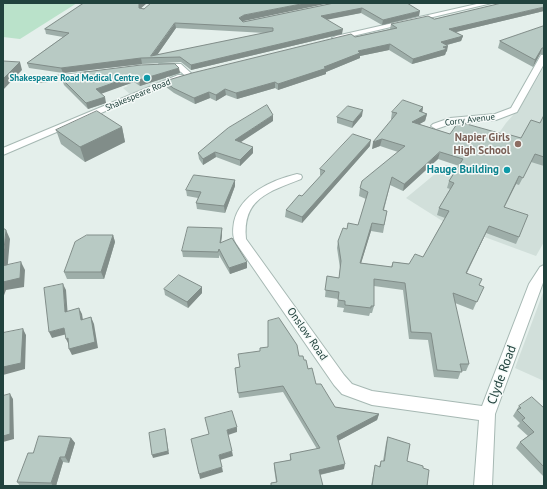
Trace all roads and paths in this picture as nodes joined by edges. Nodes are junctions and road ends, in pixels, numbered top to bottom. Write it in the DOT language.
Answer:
graph roads {
  1 [pos="489,3"];
  2 [pos="329,40"];
  3 [pos="544,58"];
  4 [pos="154,66"];
  5 [pos="97,73"];
  6 [pos="41,80"];
  7 [pos="436,126"];
  8 [pos="3,152"];
  9 [pos="297,177"];
  10 [pos="544,270"];
  11 [pos="487,414"];
  12 [pos="483,486"];
  1 -- 2 [label="street"];
  3 -- 7 [label="street, Corry Avenue"];
  4 -- 8 [label="street, Shakespeare Road"];
  5 -- 6 [label="street"];
  9 -- 11 [label="street, Onslow Road"];
  10 -- 11 [label="street, Clyde Road"];
  11 -- 12 [label="street, Clyde Road"];
}
